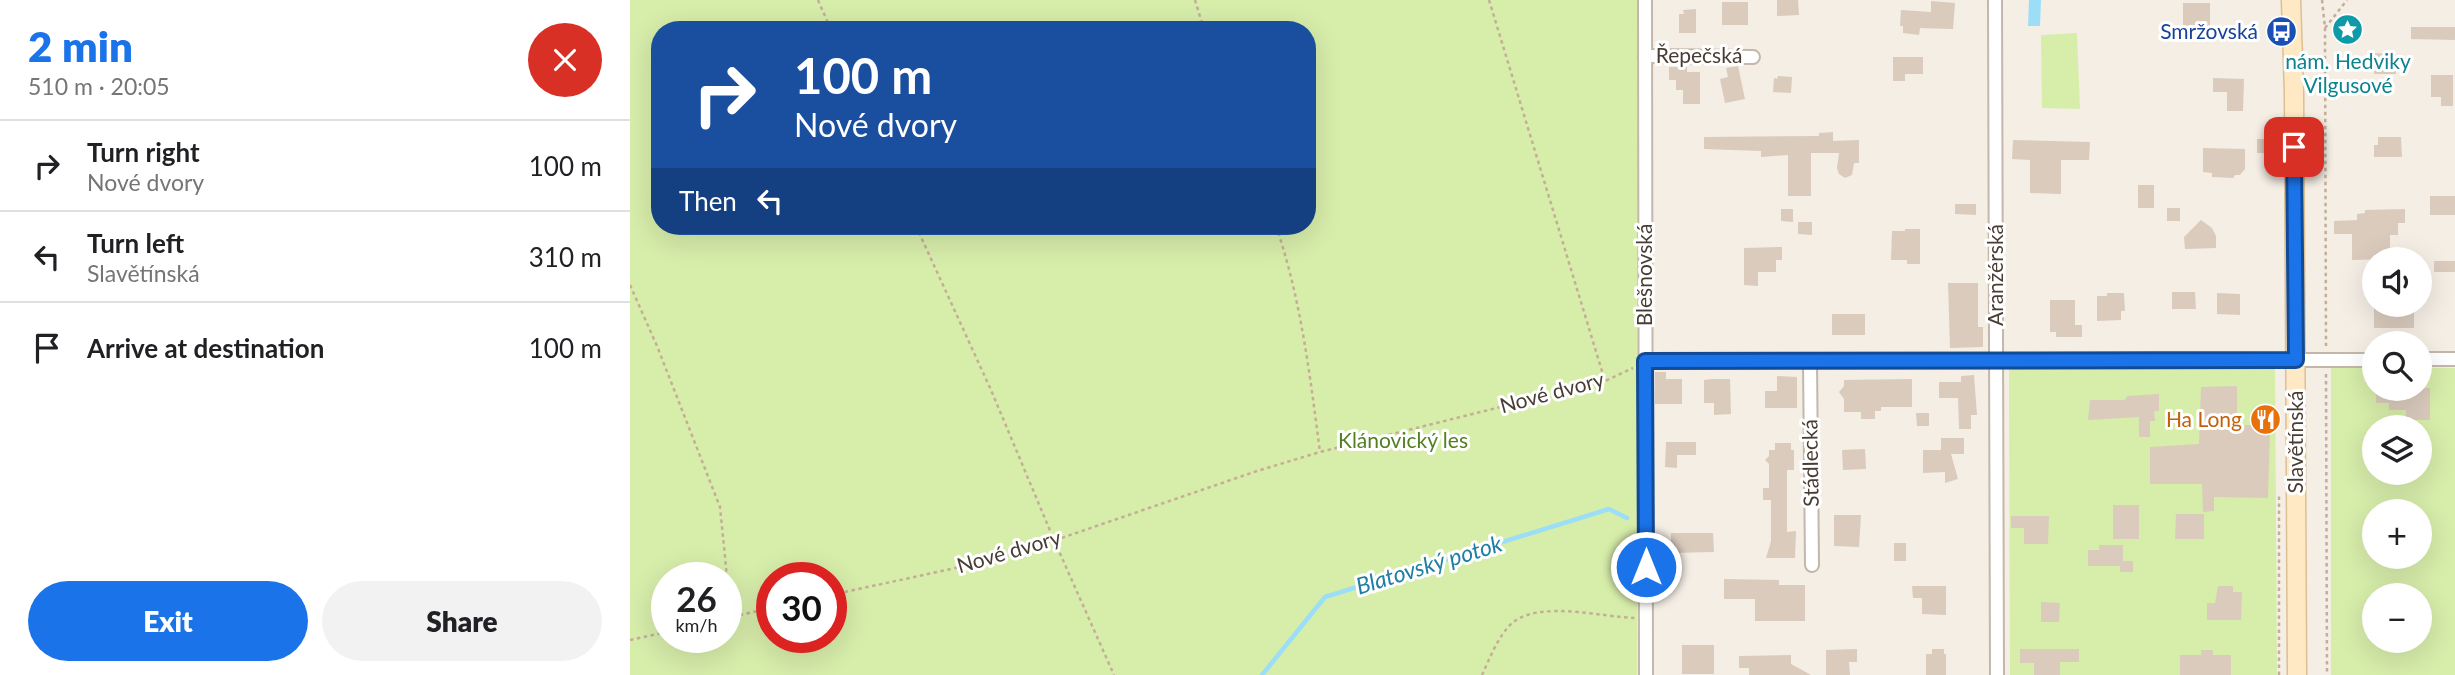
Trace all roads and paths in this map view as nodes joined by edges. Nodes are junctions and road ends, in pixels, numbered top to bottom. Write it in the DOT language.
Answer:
graph roads {
  1 [pos="818,0"];
  2 [pos="1195,0"];
  3 [pos="1489,0"];
  4 [pos="1644,0"];
  5 [pos="1994,0"];
  6 [pos="2291,0"];
  7 [pos="2322,0"];
  8 [pos="2347,0"];
  9 [pos="827,21"];
  10 [pos="1202,21"];
  11 [pos="2325,28"];
  12 [pos="1645,56"];
  13 [pos="1753,57"];
  14 [pos="920,235"];
  15 [pos="1279,235"];
  16 [pos="630,285"];
  17 [pos="2432,359"];
  18 [pos="2455,359"];
  19 [pos="1810,360"];
  20 [pos="1996,360"];
  21 [pos="2296,360"];
  22 [pos="2326,360"];
  23 [pos="2362,360"];
  24 [pos="1645,361"];
  25 [pos="1605,381"];
  26 [pos="1320,452"];
  27 [pos="1054,540"];
  28 [pos="724,562"];
  29 [pos="1812,565"];
  30 [pos="847,592"];
  31 [pos="1646,619"];
  32 [pos="651,635"];
  33 [pos="630,640"];
  34 [pos="1114,675"];
  35 [pos="1482,675"];
  36 [pos="1646,675"];
  37 [pos="1997,675"];
  38 [pos="2297,675"];
  39 [pos="2327,675"];
  1 -- 9 [label="path"];
  2 -- 10 [label="path"];
  3 -- 25 [label="path"];
  4 -- 12 [label="street, Blešnovská"];
  5 -- 20 [label="street, Aranžérská"];
  6 -- 21 [label="street, Slavětínská"];
  7 -- 11 [label="path"];
  8 -- 11 [label="path"];
  11 -- 22 [label="path"];
  12 -- 13 [label="street, Řepečská"];
  12 -- 24 [label="street, Blešnovská"];
  14 -- 27 [label="path"];
  15 -- 26 [label="path"];
  16 -- 28 [label="path"];
  17 -- 18 [label="street"];
  19 -- 20 [label="street"];
  19 -- 24 [label="street"];
  19 -- 29 [label="street, Stádlecká"];
  20 -- 21 [label="street"];
  20 -- 37 [label="street, Aranžérská"];
  21 -- 22 [label="street"];
  21 -- 38 [label="street, Slavětínská"];
  22 -- 23 [label="street"];
  22 -- 39 [label="path"];
  24 -- 25 [label="path, Nové dvory"];
  24 -- 31 [label="street, Blešnovská"];
  25 -- 26 [label="path, Nové dvory"];
  26 -- 27 [label="path, Nové dvory"];
  27 -- 30 [label="path, Nové dvory"];
  27 -- 34 [label="path"];
  31 -- 35 [label="path"];
  31 -- 36 [label="street, Blešnovská"];
  32 -- 33 [label="path"];
}
